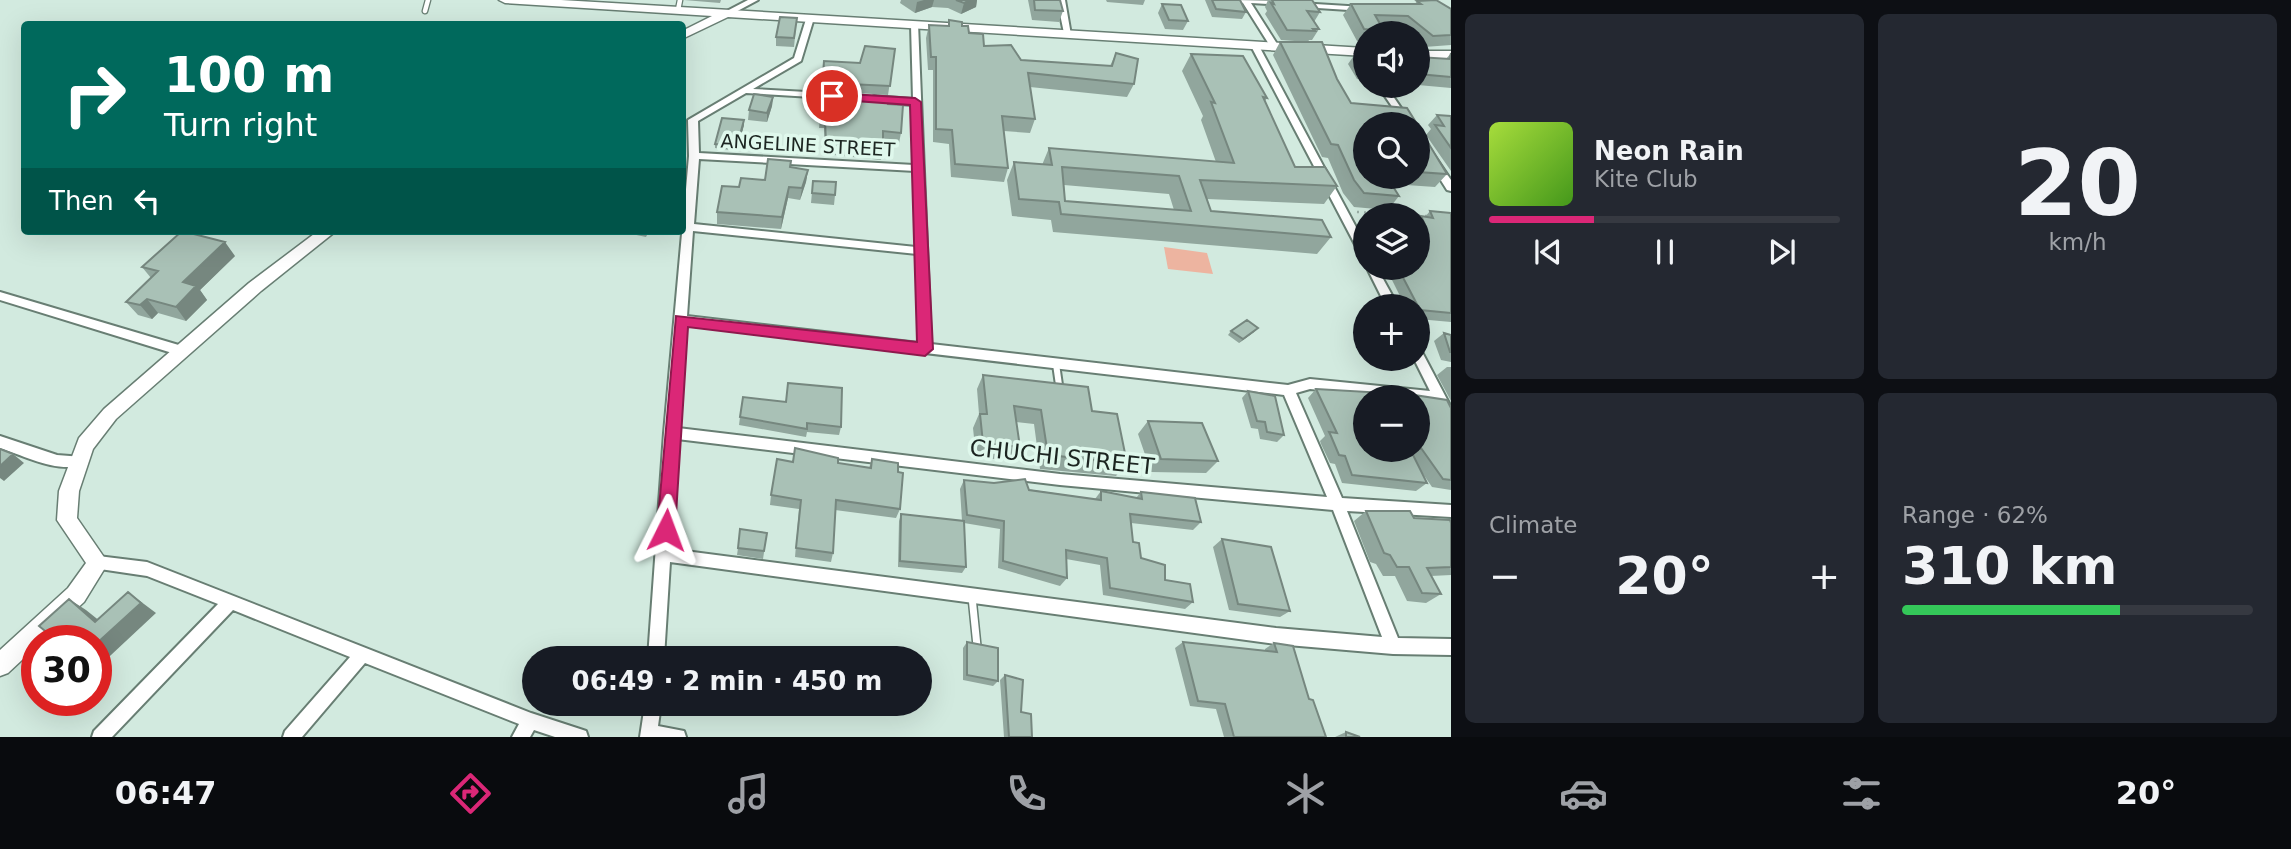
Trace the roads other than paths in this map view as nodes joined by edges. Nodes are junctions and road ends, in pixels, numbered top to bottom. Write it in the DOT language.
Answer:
graph roads {
  1 [pos="428,0"];
  2 [pos="505,0"];
  3 [pos="754,0"];
  4 [pos="1061,0"];
  5 [pos="1239,0"];
  6 [pos="1245,0"];
  7 [pos="633,4"];
  8 [pos="679,5"];
  9 [pos="1371,10"];
  10 [pos="425,12"];
  11 [pos="727,13"];
  12 [pos="810,18"];
  13 [pos="915,25"];
  14 [pos="1068,33"];
  15 [pos="686,34"];
  16 [pos="1255,46"];
  17 [pos="1275,47"];
  18 [pos="1353,53"];
  19 [pos="1430,55"];
  20 [pos="1451,55"];
  21 [pos="748,91"];
  22 [pos="915,102"];
  23 [pos="688,117"];
  24 [pos="694,156"];
  25 [pos="1430,156"];
  26 [pos="920,169"];
  27 [pos="687,185"];
  28 [pos="1451,188"];
  29 [pos="687,227"];
  30 [pos="1353,232"];
  31 [pos="323,235"];
  32 [pos="923,251"];
  33 [pos="0,296"];
  34 [pos="681,320"];
  35 [pos="925,349"];
  36 [pos="182,351"];
  37 [pos="1056,364"];
  38 [pos="1426,371"];
  39 [pos="1059,385"];
  40 [pos="1288,390"];
  41 [pos="1440,397"];
  42 [pos="1451,419"];
  43 [pos="671,432"];
  44 [pos="0,442"];
  45 [pos="78,461"];
  46 [pos="1338,506"];
  47 [pos="1451,511"];
  48 [pos="665,555"];
  49 [pos="98,563"];
  50 [pos="972,595"];
  51 [pos="229,604"];
  52 [pos="657,646"];
  53 [pos="976,646"];
  54 [pos="1392,646"];
  55 [pos="1451,647"];
  56 [pos="362,655"];
  57 [pos="0,665"];
  58 [pos="651,716"];
  59 [pos="531,721"];
  60 [pos="649,735"];
  61 [pos="100,737"];
  62 [pos="291,737"];
  63 [pos="520,737"];
  64 [pos="580,737"];
  65 [pos="678,737"];
  1 -- 10 [label="lane"];
  2 -- 7 [label="street"];
  3 -- 11 [label="street"];
  4 -- 14 [label="street"];
  5 -- 6 [label="street"];
  6 -- 9 [label="street"];
  6 -- 17 [label="street"];
  7 -- 8 [label="street"];
  8 -- 11 [label="street"];
  11 -- 12 [label="street"];
  11 -- 15 [label="street"];
  12 -- 13 [label="street"];
  12 -- 21 [label="street"];
  13 -- 14 [label="street"];
  13 -- 22 [label="street"];
  14 -- 16 [label="street"];
  16 -- 17 [label="street"];
  16 -- 30 [label="street"];
  17 -- 18 [label="street"];
  19 -- 20 [label="street"];
  21 -- 22 [label="street"];
  21 -- 23 [label="street"];
  22 -- 26 [label="street"];
  23 -- 24 [label="street"];
  24 -- 26 [label="street, ANGELINE STREET"];
  24 -- 27 [label="street"];
  25 -- 28 [label="street"];
  26 -- 32 [label="street"];
  27 -- 29 [label="street"];
  29 -- 32 [label="street"];
  29 -- 34 [label="street"];
  31 -- 36 [label="street"];
  32 -- 35 [label="street"];
  33 -- 36 [label="street"];
  34 -- 35 [label="street"];
  34 -- 43 [label="street"];
  35 -- 37 [label="street"];
  36 -- 45 [label="street"];
  37 -- 39 [label="lane"];
  37 -- 40 [label="street"];
  38 -- 41 [label="street"];
  40 -- 41 [label="street"];
  40 -- 46 [label="street"];
  41 -- 42 [label="street"];
  43 -- 46 [label="street, CHUCHI STREET"];
  43 -- 48 [label="street"];
  44 -- 45 [label="street"];
  45 -- 49 [label="street"];
  46 -- 47 [label="street, CHUCHI STREET"];
  46 -- 54 [label="street"];
  48 -- 50 [label="street"];
  48 -- 52 [label="street"];
  49 -- 51 [label="street"];
  49 -- 57 [label="street"];
  50 -- 53 [label="lane"];
  50 -- 54 [label="street"];
  51 -- 56 [label="street"];
  51 -- 61 [label="street"];
  54 -- 55 [label="street"];
  56 -- 59 [label="street"];
  56 -- 62 [label="street"];
  58 -- 60 [label="street"];
  59 -- 63 [label="street"];
  59 -- 64 [label="street"];
  60 -- 65 [label="street"];
}
